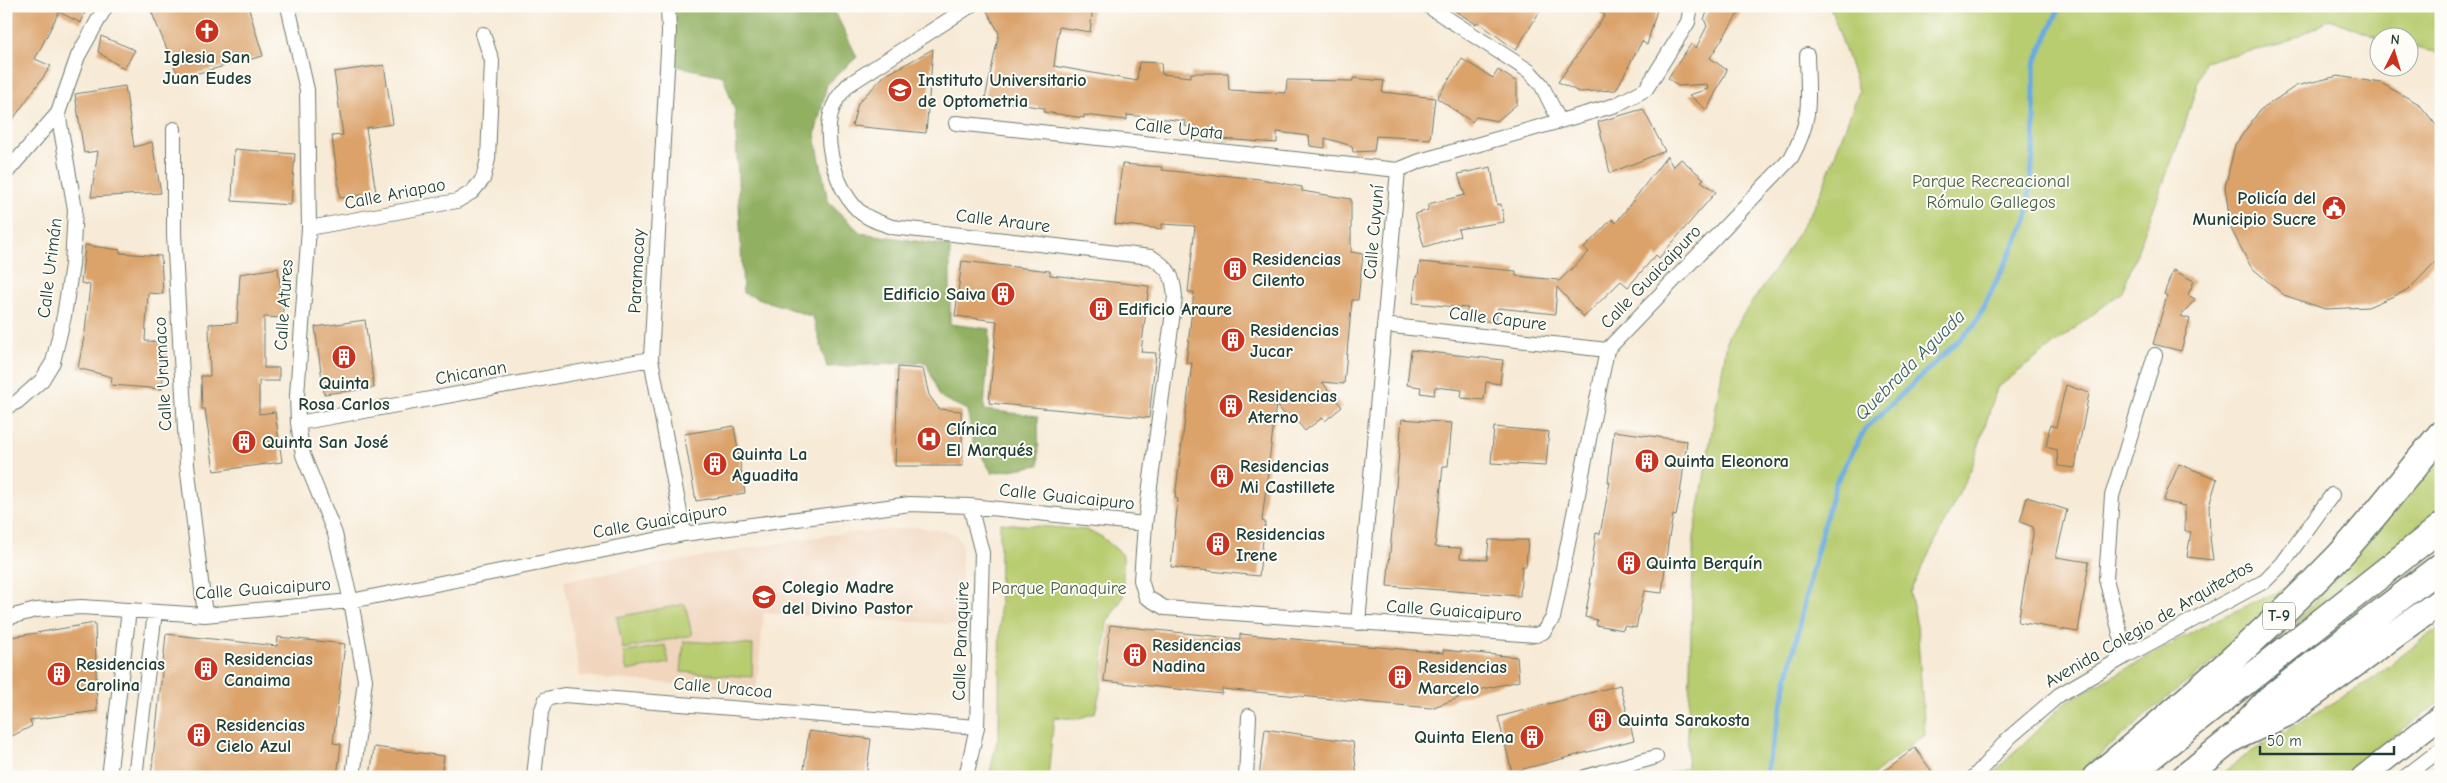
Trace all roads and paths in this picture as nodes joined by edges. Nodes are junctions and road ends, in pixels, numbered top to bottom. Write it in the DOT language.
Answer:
graph roads {
  1 [pos="106,6"];
  2 [pos="288,6"];
  3 [pos="668,6"];
  4 [pos="970,6"];
  5 [pos="1428,6"];
  6 [pos="1691,6"];
  7 [pos="483,34"];
  8 [pos="1807,55"];
  9 [pos="58,113"];
  10 [pos="1559,120"];
  11 [pos="956,123"];
  12 [pos="174,129"];
  13 [pos="1398,170"];
  14 [pos="6,173"];
  15 [pos="309,228"];
  16 [pos="1384,325"];
  17 [pos="1607,350"];
  18 [pos="2155,355"];
  19 [pos="651,359"];
  20 [pos="6,407"];
  21 [pos="298,423"];
  22 [pos="2441,434"];
  23 [pos="2332,495"];
  24 [pos="970,506"];
  25 [pos="1145,524"];
  26 [pos="2441,527"];
  27 [pos="684,534"];
  28 [pos="2441,566"];
  29 [pos="351,601"];
  30 [pos="2441,601"];
  31 [pos="129,610"];
  32 [pos="155,612"];
  33 [pos="205,615"];
  34 [pos="6,618"];
  35 [pos="1358,623"];
  36 [pos="2126,656"];
  37 [pos="1250,716"];
  38 [pos="2441,716"];
  39 [pos="977,727"];
  40 [pos="2232,738"];
  41 [pos="2441,750"];
  42 [pos="1656,757"];
  43 [pos="109,777"];
  44 [pos="135,777"];
  45 [pos="353,777"];
  46 [pos="534,777"];
  47 [pos="966,777"];
  48 [pos="1246,777"];
  49 [pos="1585,777"];
  50 [pos="1974,777"];
  51 [pos="2096,777"];
  52 [pos="2125,777"];
  53 [pos="2185,777"];
  54 [pos="2363,777"];
  55 [pos="2405,777"];
  1 -- 9 [label="street"];
  2 -- 15 [label="street, Calle Atures"];
  3 -- 19 [label="street, Paramacay"];
  4 -- 25 [label="street, Calle Araure"];
  5 -- 10 [label="street"];
  6 -- 10 [label="street, Calle Cuyuní"];
  7 -- 15 [label="street, Calle Ariapao"];
  8 -- 17 [label="street, Calle Guaicaipuro"];
  9 -- 14 [label="street"];
  9 -- 20 [label="street, Calle Urimán"];
  10 -- 13 [label="street, Calle Cuyuní"];
  11 -- 13 [label="street, Calle Upata"];
  12 -- 33 [label="street, Calle Urumaco"];
  13 -- 16 [label="street, Calle Cuyuní"];
  15 -- 21 [label="street, Calle Atures"];
  16 -- 17 [label="street, Calle Capure"];
  16 -- 35 [label="street, Calle Cuyuní"];
  17 -- 35 [label="street, Calle Guaicaipuro"];
  18 -- 36 [label="street"];
  19 -- 21 [label="street, Chicanan"];
  19 -- 27 [label="street, Paramacay"];
  21 -- 29 [label="street, Calle Atures"];
  22 -- 51 [label="highway, T-9"];
  23 -- 36 [label="street, Avenida Colegio de Arquitectos"];
  24 -- 25 [label="street, Calle Guaicaipuro"];
  24 -- 27 [label="street, Calle Guaicaipuro"];
  24 -- 39 [label="street, Calle Panaquire"];
  25 -- 35 [label="street, Calle Guaicaipuro"];
  26 -- 52 [label="highway"];
  27 -- 29 [label="street, Calle Guaicaipuro"];
  28 -- 40 [label="highway"];
  29 -- 33 [label="street, Calle Guaicaipuro"];
  29 -- 45 [label="street, Calle Atures"];
  30 -- 40 [label="highway"];
  31 -- 32 [label="street, Calle Guaicaipuro"];
  31 -- 34 [label="street, Calle Guaicaipuro"];
  31 -- 43 [label="street"];
  32 -- 33 [label="street, Calle Guaicaipuro"];
  32 -- 44 [label="street"];
  36 -- 50 [label="street, Avenida Colegio de Arquitectos"];
  37 -- 48 [label="street"];
  38 -- 54 [label="main road"];
  39 -- 46 [label="street, Calle Uracoa"];
  39 -- 47 [label="street, Calle Panaquire"];
  40 -- 53 [label="highway"];
  41 -- 55 [label="street"];
  42 -- 49 [label="street"];
}
